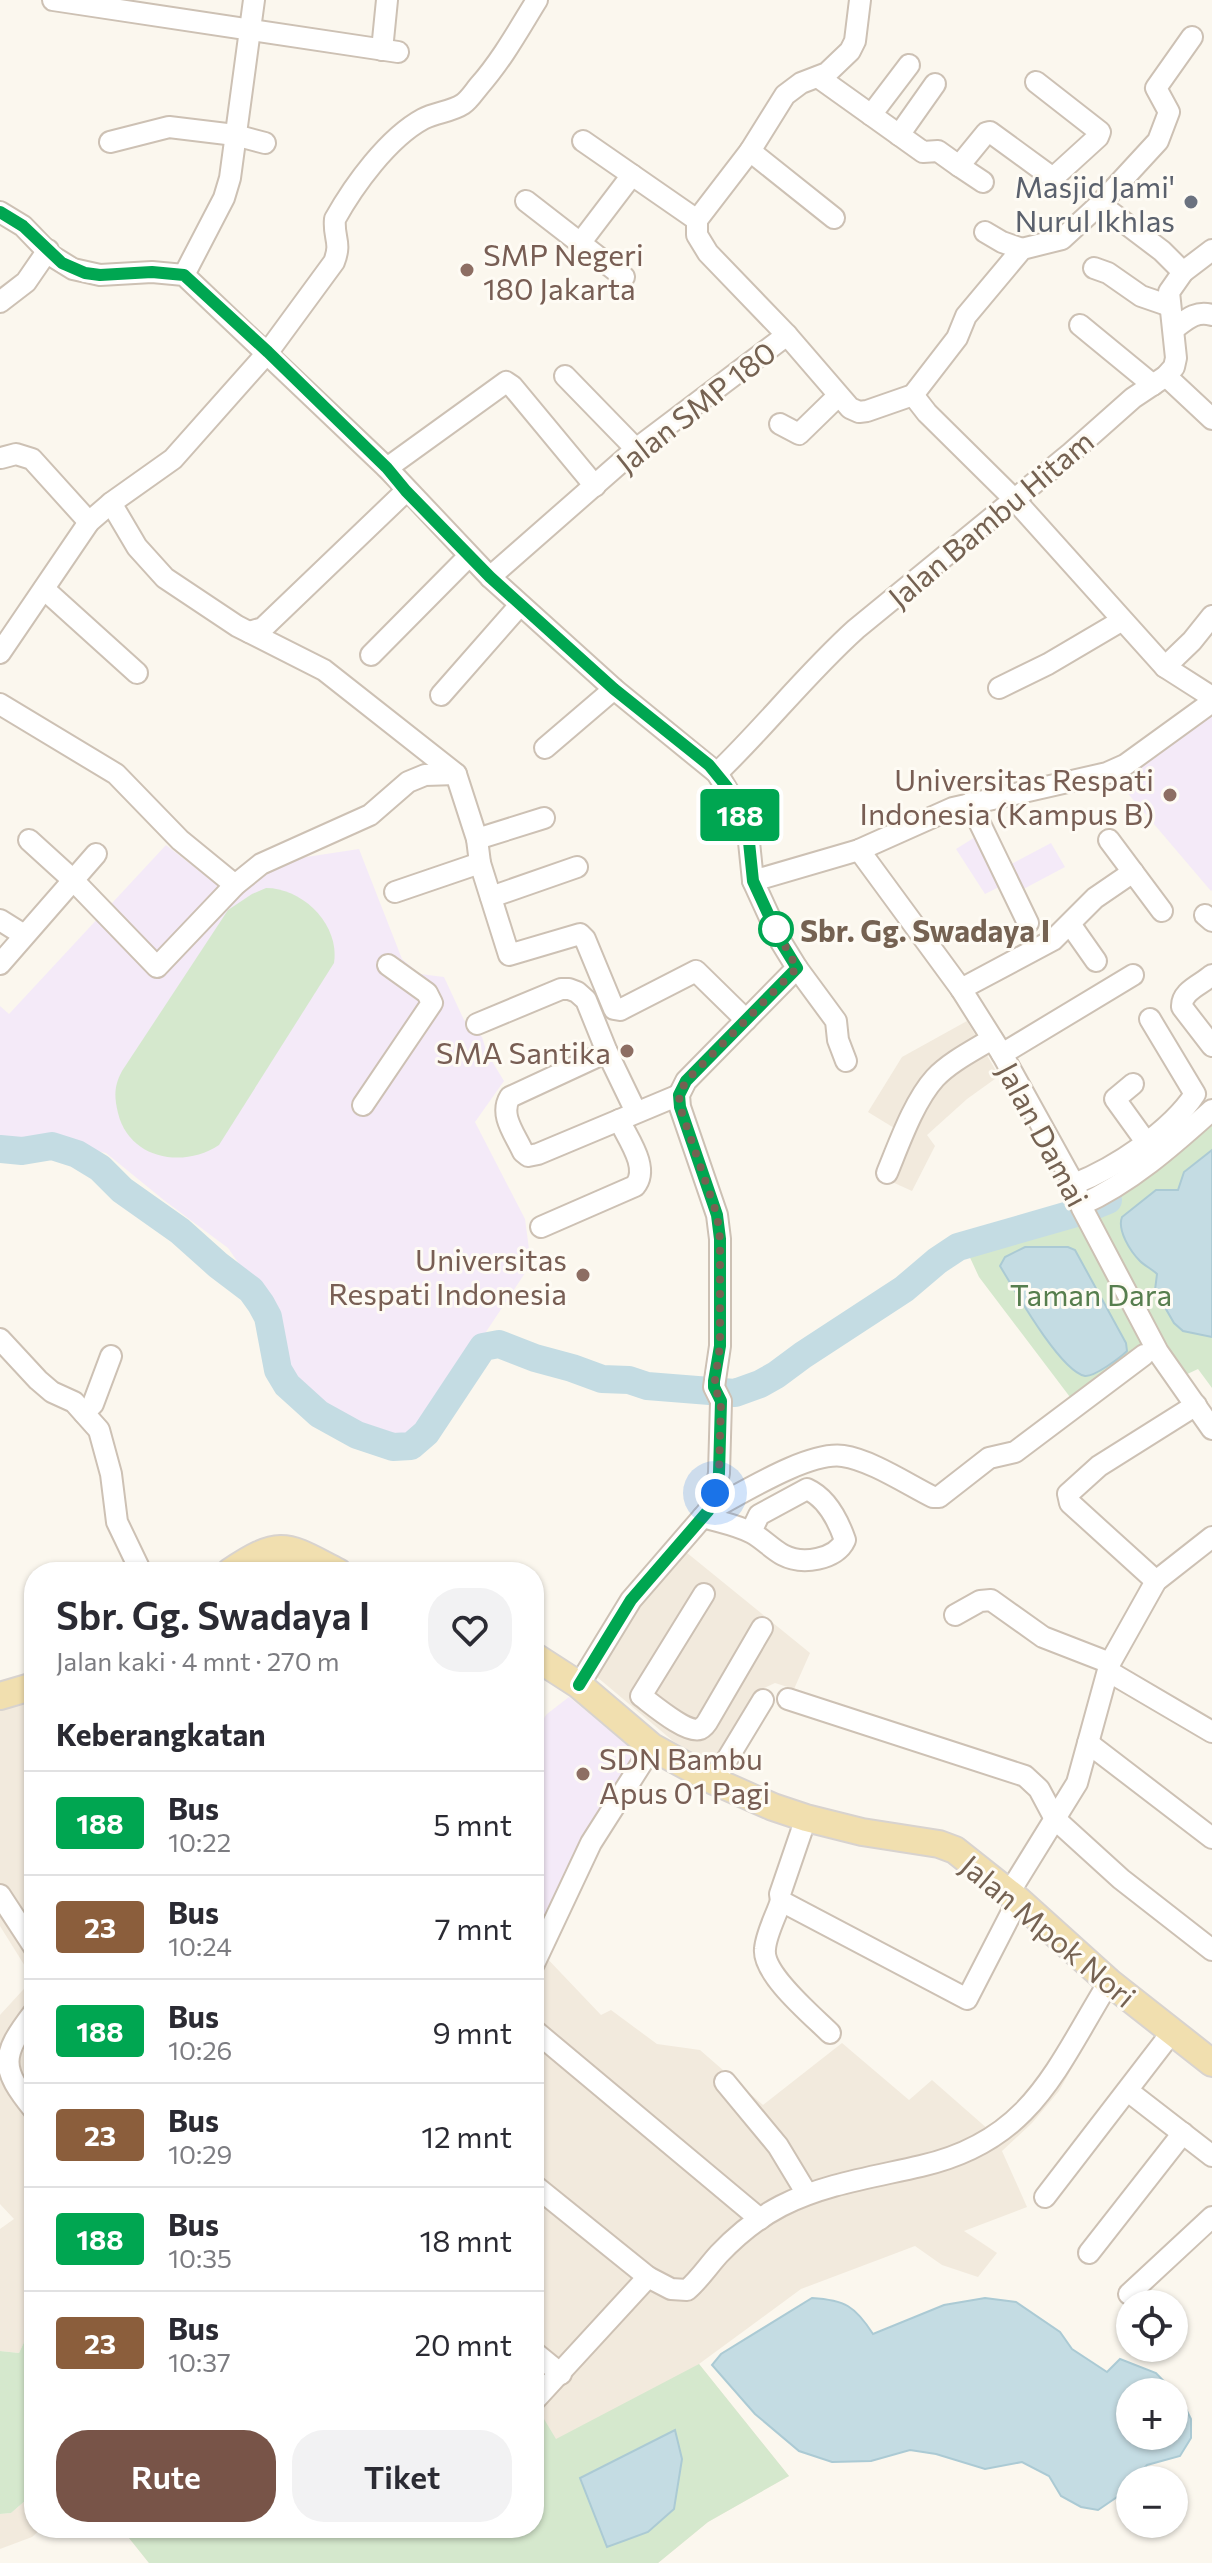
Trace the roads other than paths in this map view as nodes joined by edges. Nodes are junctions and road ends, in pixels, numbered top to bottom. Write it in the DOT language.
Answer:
graph roads {
  1 [pos="53,0"];
  2 [pos="254,0"];
  3 [pos="387,0"];
  4 [pos="537,0"];
  5 [pos="860,0"];
  6 [pos="252,29"];
  7 [pos="1192,37"];
  8 [pos="909,65"];
  9 [pos="818,77"];
  10 [pos="1036,82"];
  11 [pos="935,84"];
  12 [pos="871,115"];
  13 [pos="235,135"];
  14 [pos="899,135"];
  15 [pos="583,141"];
  16 [pos="110,142"];
  17 [pos="265,143"];
  18 [pos="750,151"];
  19 [pos="959,166"];
  20 [pos="632,175"];
  21 [pos="983,182"];
  22 [pos="526,201"];
  23 [pos="1100,204"];
  24 [pos="0,212"];
  25 [pos="834,218"];
  26 [pos="697,220"];
  27 [pos="985,232"];
  28 [pos="581,242"];
  29 [pos="1022,249"];
  30 [pos="48,250"];
  31 [pos="1212,250"];
  32 [pos="1094,268"];
  33 [pos="1183,272"];
  34 [pos="184,275"];
  35 [pos="624,277"];
  36 [pos="0,302"];
  37 [pos="1170,306"];
  38 [pos="1212,315"];
  39 [pos="1080,325"];
  40 [pos="1174,329"];
  41 [pos="787,335"];
  42 [pos="268,352"];
  43 [pos="565,376"];
  44 [pos="1160,380"];
  45 [pos="913,395"];
  46 [pos="838,396"];
  47 [pos="1212,419"];
  48 [pos="780,424"];
  49 [pos="636,449"];
  50 [pos="1,458"];
  51 [pos="387,468"];
  52 [pos="595,486"];
  53 [pos="406,491"];
  54 [pos="1014,499"];
  55 [pos="111,503"];
  56 [pos="89,522"];
  57 [pos="468,557"];
  58 [pos="490,577"];
  59 [pos="44,589"];
  60 [pos="520,605"];
  61 [pos="1212,616"];
  62 [pos="1121,621"];
  63 [pos="249,632"];
  64 [pos="0,653"];
  65 [pos="371,655"];
  66 [pos="1165,667"];
  67 [pos="137,673"];
  68 [pos="999,688"];
  69 [pos="614,689"];
  70 [pos="441,695"];
  71 [pos="1212,700"];
  72 [pos="0,704"];
  73 [pos="545,748"];
  74 [pos="717,773"];
  75 [pos="456,774"];
  76 [pos="970,803"];
  77 [pos="544,818"];
  78 [pos="477,839"];
  79 [pos="29,840"];
  80 [pos="1109,840"];
  81 [pos="859,850"];
  82 [pos="96,854"];
  83 [pos="480,863"];
  84 [pos="577,867"];
  85 [pos="1133,872"];
  86 [pos="73,880"];
  87 [pos="753,881"];
  88 [pos="235,885"];
  89 [pos="395,892"];
  90 [pos="491,897"];
  91 [pos="1162,911"];
  92 [pos="0,920"];
  93 [pos="1028,923"];
  94 [pos="1070,924"];
  95 [pos="24,935"];
  96 [pos="1096,961"];
  97 [pos="0,964"];
  98 [pos="388,965"];
  99 [pos="797,968"];
  100 [pos="1133,975"];
  101 [pos="1212,975"];
  102 [pos="961,989"];
  103 [pos="1150,1019"];
  104 [pos="746,1020"];
  105 [pos="477,1024"];
  106 [pos="997,1046"];
  107 [pos="1212,1046"];
  108 [pos="607,1052"];
  109 [pos="846,1061"];
  110 [pos="1133,1084"];
  111 [pos="679,1095"];
  112 [pos="363,1105"];
  113 [pos="1212,1110"];
  114 [pos="628,1116"];
  115 [pos="1146,1142"];
  116 [pos="887,1173"];
  117 [pos="1074,1184"];
  118 [pos="1083,1209"];
  119 [pos="541,1227"];
  120 [pos="0,1339"];
  121 [pos="1144,1355"];
  122 [pos="111,1356"];
  123 [pos="1196,1405"];
  124 [pos="84,1413"];
  125 [pos="1212,1429"];
  126 [pos="705,1514"];
  127 [pos="751,1532"];
  128 [pos="1209,1545"];
  129 [pos="136,1562"];
  130 [pos="246,1562"];
  131 [pos="319,1562"];
  132 [pos="1156,1581"];
  133 [pos="704,1594"];
  134 [pos="955,1615"];
  135 [pos="762,1628"];
  136 [pos="544,1662"];
  137 [pos="1109,1667"];
  138 [pos="579,1685"];
  139 [pos="788,1699"];
  140 [pos="763,1700"];
  141 [pos="685,1727"];
  142 [pos="1212,1732"];
  143 [pos="1088,1743"];
  144 [pos="660,1752"];
  145 [pos="714,1781"];
  146 [pos="806,1818"];
  147 [pos="1055,1819"];
  148 [pos="1212,1838"];
  149 [pos="0,1895"];
  150 [pos="1013,1896"];
  151 [pos="781,1901"];
  152 [pos="24,1932"];
  153 [pos="544,1945"];
  154 [pos="1212,1950"];
  155 [pos="1109,1982"];
  156 [pos="24,2024"];
  157 [pos="1172,2032"];
  158 [pos="830,2033"];
  159 [pos="544,2038"];
  160 [pos="1212,2063"];
  161 [pos="725,2082"];
  162 [pos="1128,2091"];
  163 [pos="24,2100"];
  164 [pos="1183,2133"];
  165 [pos="1212,2156"];
  166 [pos="544,2193"];
  167 [pos="807,2194"];
  168 [pos="1045,2197"];
  169 [pos="1212,2217"];
  170 [pos="760,2219"];
  171 [pos="1089,2253"];
  172 [pos="648,2277"];
  173 [pos="1133,2290"];
  174 [pos="544,2360"];
  175 [pos="561,2374"];
  176 [pos="544,2391"];
  1 -- 6 [label="street"];
  2 -- 6 [label="street"];
  3 -- 6 [label="street"];
  4 -- 42 [label="street"];
  5 -- 9 [label="street"];
  6 -- 13 [label="street"];
  7 -- 23 [label="street"];
  8 -- 12 [label="street"];
  9 -- 12 [label="street"];
  9 -- 18 [label="street"];
  10 -- 19 [label="street"];
  11 -- 14 [label="street"];
  12 -- 14 [label="street"];
  13 -- 16 [label="street"];
  13 -- 17 [label="street"];
  13 -- 34 [label="street"];
  14 -- 19 [label="street"];
  15 -- 20 [label="street"];
  18 -- 25 [label="street"];
  18 -- 26 [label="street"];
  19 -- 21 [label="street"];
  20 -- 26 [label="street"];
  20 -- 28 [label="street"];
  22 -- 28 [label="street"];
  23 -- 29 [label="street"];
  23 -- 33 [label="street"];
  24 -- 30 [label="street"];
  26 -- 41 [label="street"];
  27 -- 29 [label="street"];
  28 -- 35 [label="street"];
  29 -- 45 [label="street"];
  30 -- 34 [label="street"];
  30 -- 36 [label="street"];
  31 -- 33 [label="street"];
  32 -- 37 [label="street"];
  33 -- 37 [label="street"];
  34 -- 42 [label="street"];
  37 -- 40 [label="street"];
  38 -- 40 [label="street"];
  39 -- 44 [label="street"];
  40 -- 44 [label="street"];
  41 -- 46 [label="street, Jalan SMP 180"];
  41 -- 49 [label="street, Jalan SMP 180"];
  42 -- 51 [label="street"];
  42 -- 55 [label="street"];
  43 -- 49 [label="street"];
  44 -- 47 [label="street"];
  44 -- 54 [label="street, Jalan Bambu Hitam"];
  45 -- 46 [label="street"];
  45 -- 54 [label="street"];
  46 -- 48 [label="street"];
  49 -- 52 [label="street, Jalan SMP 180"];
  50 -- 56 [label="street"];
  51 -- 52 [label="street"];
  51 -- 53 [label="street"];
  52 -- 58 [label="street, Jalan SMP 180"];
  53 -- 57 [label="street"];
  53 -- 63 [label="street"];
  54 -- 62 [label="street"];
  54 -- 74 [label="street, Jalan Bambu Hitam"];
  55 -- 56 [label="street"];
  55 -- 63 [label="street"];
  56 -- 59 [label="street"];
  57 -- 58 [label="street"];
  57 -- 65 [label="street"];
  58 -- 60 [label="street"];
  59 -- 64 [label="street"];
  59 -- 67 [label="street"];
  60 -- 69 [label="street"];
  60 -- 70 [label="street"];
  61 -- 66 [label="street"];
  62 -- 66 [label="street"];
  62 -- 68 [label="street"];
  63 -- 75 [label="street"];
  66 -- 71 [label="street"];
  69 -- 73 [label="street"];
  69 -- 74 [label="street"];
  71 -- 76 [label="street"];
  72 -- 88 [label="street"];
  74 -- 87 [label="street"];
  75 -- 78 [label="street"];
  75 -- 88 [label="street"];
  76 -- 81 [label="street"];
  76 -- 93 [label="street"];
  77 -- 78 [label="street"];
  78 -- 83 [label="street"];
  79 -- 86 [label="street"];
  80 -- 85 [label="street"];
  81 -- 87 [label="street"];
  81 -- 102 [label="street, Jalan Damai"];
  82 -- 86 [label="street"];
  83 -- 89 [label="street"];
  83 -- 90 [label="street"];
  84 -- 90 [label="street"];
  85 -- 91 [label="street"];
  85 -- 94 [label="street"];
  86 -- 88 [label="street"];
  86 -- 95 [label="street"];
  87 -- 99 [label="street"];
  90 -- 104 [label="street"];
  92 -- 95 [label="street"];
  94 -- 96 [label="street"];
  94 -- 102 [label="street"];
  95 -- 97 [label="street"];
  98 -- 112 [label="street"];
  99 -- 104 [label="street"];
  99 -- 109 [label="street"];
  100 -- 106 [label="street"];
  101 -- 107 [label="street"];
  102 -- 106 [label="street, Jalan Damai"];
  103 -- 115 [label="street"];
  104 -- 111 [label="street"];
  105 -- 108 [label="street"];
  106 -- 116 [label="street"];
  106 -- 117 [label="street, Jalan Damai"];
  108 -- 114 [label="street"];
  108 -- 114 [label="street"];
  110 -- 115 [label="street"];
  111 -- 114 [label="street"];
  111 -- 126 [label="street"];
  113 -- 118 [label="street"];
  114 -- 119 [label="street"];
  115 -- 117 [label="street"];
  117 -- 118 [label="street, Jalan Damai"];
  118 -- 123 [label="street, Jalan Damai"];
  120 -- 124 [label="street"];
  121 -- 126 [label="street"];
  122 -- 124 [label="street"];
  123 -- 125 [label="street, Jalan Damai"];
  123 -- 132 [label="street"];
  124 -- 129 [label="street"];
  126 -- 127 [label="street"];
  126 -- 138 [label="street"];
  128 -- 132 [label="street"];
  130 -- 131 [label="main road"];
  132 -- 137 [label="street"];
  133 -- 141 [label="street"];
  134 -- 137 [label="street"];
  135 -- 141 [label="street"];
  136 -- 138 [label="main road, Jalan Mpok Nori"];
  137 -- 142 [label="street"];
  137 -- 143 [label="street"];
  138 -- 144 [label="main road, Jalan Mpok Nori"];
  139 -- 147 [label="street"];
  140 -- 145 [label="street"];
  141 -- 144 [label="street"];
  143 -- 147 [label="street"];
  143 -- 148 [label="street"];
  144 -- 145 [label="main road, Jalan Mpok Nori"];
  144 -- 153 [label="street"];
  145 -- 146 [label="main road, Jalan Mpok Nori"];
  146 -- 150 [label="main road, Jalan Mpok Nori"];
  146 -- 151 [label="street"];
  147 -- 150 [label="street"];
  147 -- 154 [label="street"];
  149 -- 152 [label="street"];
  150 -- 151 [label="street"];
  150 -- 155 [label="main road, Jalan Mpok Nori"];
  151 -- 158 [label="street"];
  155 -- 157 [label="main road, Jalan Mpok Nori"];
  155 -- 167 [label="street"];
  156 -- 163 [label="street"];
  157 -- 160 [label="main road, Jalan Mpok Nori"];
  157 -- 162 [label="street"];
  159 -- 170 [label="street"];
  161 -- 167 [label="street"];
  162 -- 164 [label="street"];
  162 -- 168 [label="street"];
  164 -- 165 [label="street"];
  164 -- 171 [label="street"];
  166 -- 172 [label="street"];
  167 -- 170 [label="street"];
  169 -- 173 [label="street"];
  170 -- 172 [label="street"];
  172 -- 175 [label="street"];
  174 -- 175 [label="street"];
  175 -- 176 [label="street"];
}
